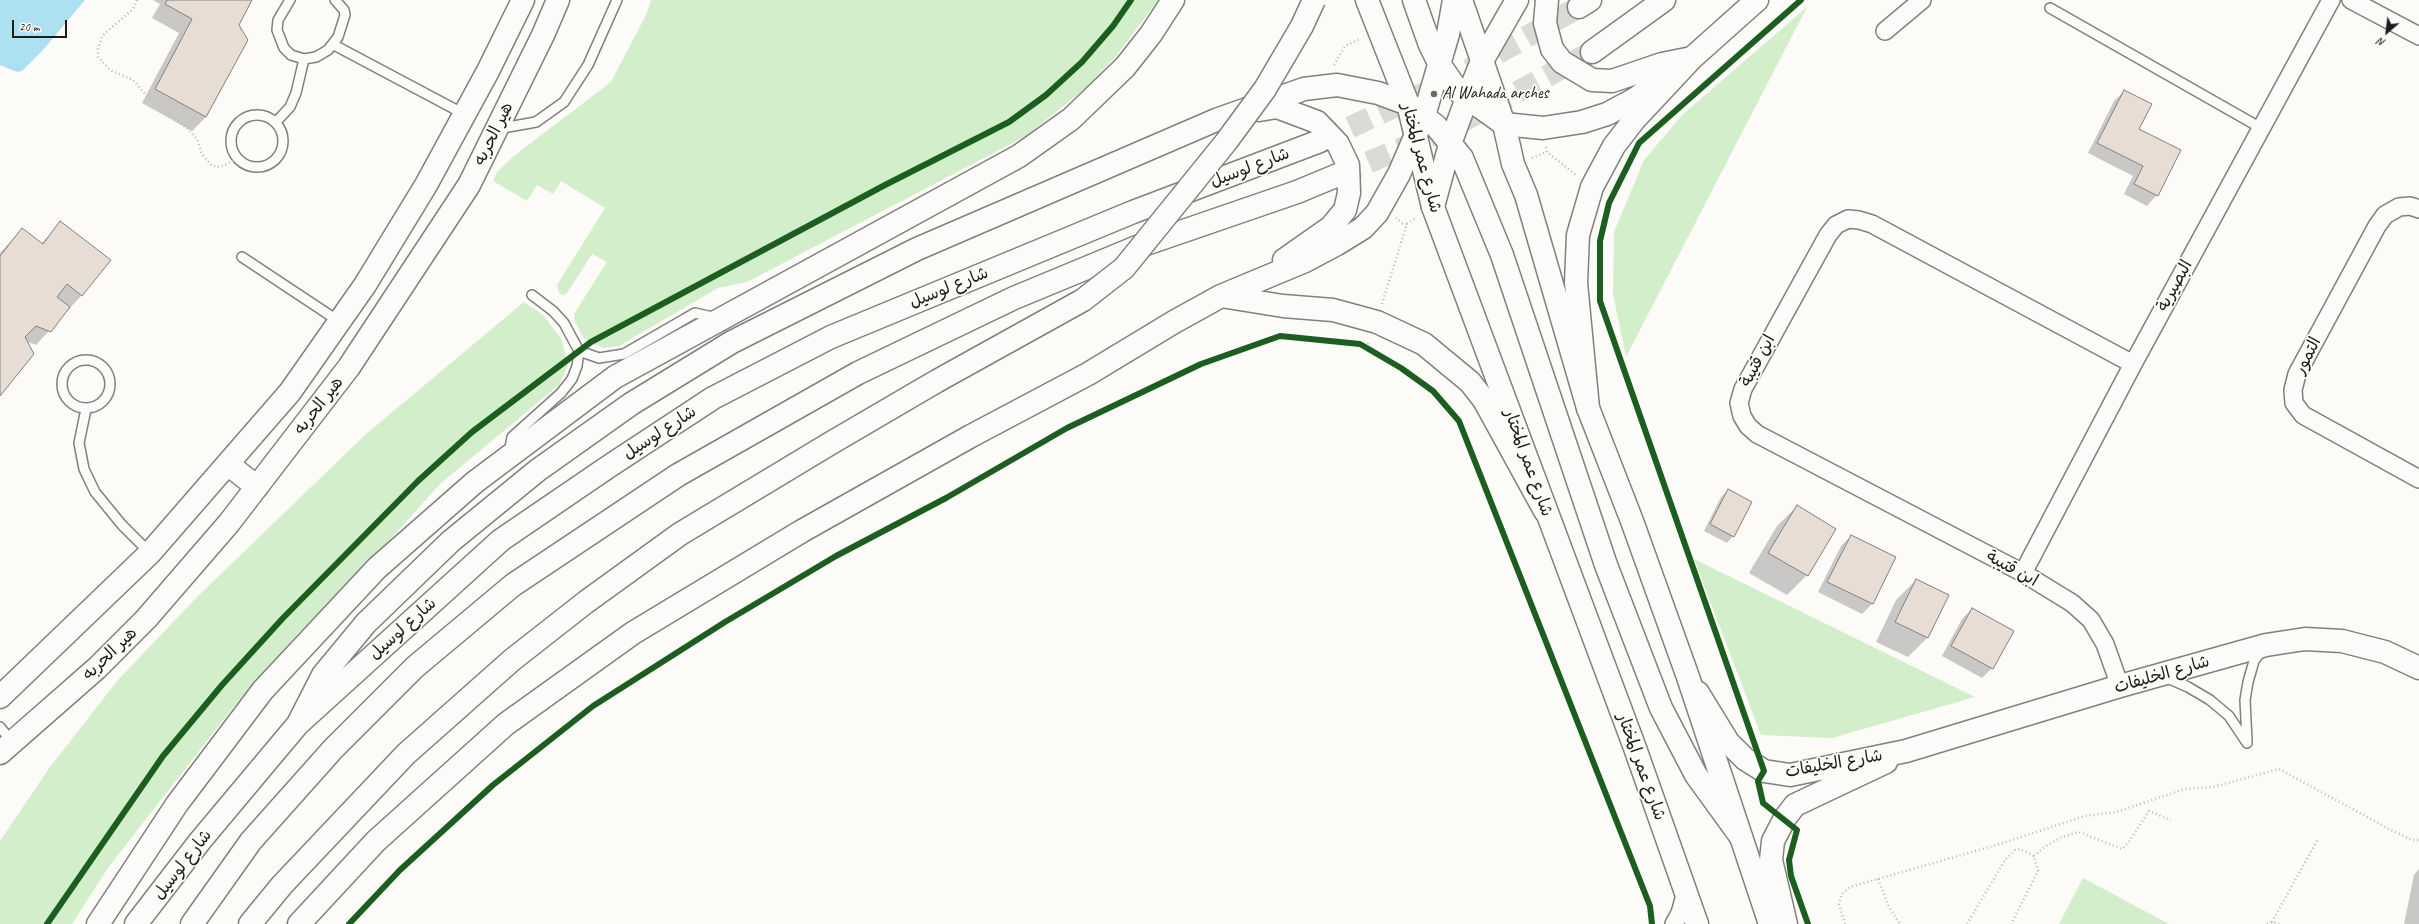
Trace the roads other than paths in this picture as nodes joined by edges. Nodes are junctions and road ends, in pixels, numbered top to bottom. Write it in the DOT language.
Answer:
graph roads {
  1 [pos="290,0"];
  2 [pos="523,0"];
  3 [pos="558,0"];
  4 [pos="616,0"];
  5 [pos="1174,0"];
  6 [pos="1314,0"];
  7 [pos="1367,0"];
  8 [pos="1414,0"];
  9 [pos="1454,0"];
  10 [pos="1461,0"];
  11 [pos="1517,0"];
  12 [pos="1547,0"];
  13 [pos="1664,0"];
  14 [pos="1757,0"];
  15 [pos="1922,0"];
  16 [pos="2331,0"];
  17 [pos="2351,0"];
  18 [pos="341,1"];
  19 [pos="2050,8"];
  20 [pos="1885,31"];
  21 [pos="2419,36"];
  22 [pos="334,45"];
  23 [pos="1592,52"];
  24 [pos="1692,58"];
  25 [pos="304,59"];
  26 [pos="1482,61"];
  27 [pos="1440,65"];
  28 [pos="1467,98"];
  29 [pos="1235,113"];
  30 [pos="464,114"];
  31 [pos="1416,118"];
  32 [pos="276,122"];
  33 [pos="1504,124"];
  34 [pos="2261,128"];
  35 [pos="496,129"];
  36 [pos="1320,141"];
  37 [pos="1450,144"];
  38 [pos="1338,175"];
  39 [pos="1433,207"];
  40 [pos="2419,209"];
  41 [pos="242,257"];
  42 [pos="1260,279"];
  43 [pos="532,295"];
  44 [pos="1221,296"];
  45 [pos="720,319"];
  46 [pos="340,322"];
  47 [pos="579,351"];
  48 [pos="2133,364"];
  49 [pos="1588,408"];
  50 [pos="86,409"];
  51 [pos="508,458"];
  52 [pos="229,465"];
  53 [pos="2419,479"];
  54 [pos="257,487"];
  55 [pos="1545,512"];
  56 [pos="150,553"];
  57 [pos="2023,573"];
  58 [pos="2266,645"];
  59 [pos="2419,668"];
  60 [pos="2160,675"];
  61 [pos="1688,677"];
  62 [pos="2120,686"];
  63 [pos="0,698"];
  64 [pos="298,724"];
  65 [pos="4,741"];
  66 [pos="1906,751"];
  67 [pos="1740,837"];
  68 [pos="1686,892"];
  69 [pos="98,924"];
  70 [pos="136,924"];
  71 [pos="192,924"];
  72 [pos="250,924"];
  73 [pos="299,924"];
  74 [pos="1674,924"];
  75 [pos="1697,924"];
  76 [pos="1770,924"];
  77 [pos="1786,924"];
  1 -- 25 [label="lane"];
  2 -- 30 [label="main road, هير الحربه"];
  3 -- 35 [label="main road, هير الحربه"];
  4 -- 35 [label="lane"];
  5 -- 45 [label="main road"];
  6 -- 72 [label="main road, bridge"];
  7 -- 31 [label="main road, شارع عمر المختار"];
  8 -- 27 [label="main road"];
  9 -- 27 [label="main road"];
  10 -- 26 [label="main road"];
  11 -- 26 [label="main road"];
  12 -- 24 [label="main road"];
  13 -- 23 [label="main road"];
  14 -- 24 [label="main road"];
  15 -- 20 [label="street"];
  16 -- 34 [label="street, البصيرية"];
  17 -- 21 [label="street"];
  18 -- 22 [label="lane"];
  19 -- 34 [label="lane"];
  22 -- 25 [label="lane"];
  22 -- 30 [label="lane"];
  24 -- 33 [label="main road"];
  24 -- 49 [label="main road"];
  25 -- 32 [label="lane"];
  26 -- 28 [label="main road"];
  26 -- 33 [label="main road"];
  27 -- 28 [label="main road"];
  27 -- 31 [label="main road"];
  28 -- 33 [label="main road"];
  28 -- 37 [label="main road"];
  29 -- 31 [label="main road"];
  29 -- 42 [label="main road"];
  29 -- 64 [label="main road"];
  30 -- 35 [label="main road"];
  30 -- 46 [label="main road, هير الحربه"];
  31 -- 37 [label="main road"];
  31 -- 39 [label="main road, شارع عمر المختار"];
  31 -- 42 [label="main road"];
  32 -- 32 [label="lane"];
  33 -- 49 [label="main road"];
  34 -- 48 [label="street, البصيرية"];
  35 -- 54 [label="main road, هير الحربه"];
  36 -- 64 [label="main road, شارع لوسيل"];
  37 -- 39 [label="main road"];
  37 -- 67 [label="main road"];
  38 -- 71 [label="main road, شارع لوسيل"];
  39 -- 55 [label="main road, شارع عمر المختار"];
  40 -- 53 [label="street, التمور"];
  41 -- 46 [label="lane"];
  42 -- 44 [label="main road"];
  43 -- 47 [label="lane"];
  44 -- 55 [label="main road"];
  44 -- 73 [label="main road"];
  45 -- 47 [label="lane"];
  45 -- 51 [label="main road"];
  46 -- 52 [label="main road, هير الحربه"];
  47 -- 51 [label="lane"];
  48 -- 57 [label="street, البصيرية"];
  48 -- 57 [label="street, ابن قتيبة"];
  49 -- 61 [label="main road"];
  50 -- 50 [label="lane"];
  50 -- 56 [label="lane"];
  51 -- 69 [label="main road"];
  52 -- 54 [label="main road"];
  52 -- 56 [label="main road, هير الحربه"];
  54 -- 65 [label="main road, هير الحربه"];
  55 -- 68 [label="main road, شارع عمر المختار"];
  56 -- 63 [label="main road, هير الحربه"];
  57 -- 62 [label="street, ابن قتيبة"];
  58 -- 59 [label="main road, شارع الخليفات"];
  58 -- 60 [label="main road, شارع الخليفات"];
  58 -- 60 [label="lane"];
  60 -- 62 [label="main road, شارع الخليفات"];
  61 -- 66 [label="main road, شارع الخليفات"];
  61 -- 67 [label="main road"];
  62 -- 66 [label="main road, شارع الخليفات"];
  64 -- 70 [label="main road, شارع لوسيل"];
  66 -- 77 [label="main road, شارع الخليفات"];
  67 -- 76 [label="main road"];
  68 -- 74 [label="street"];
  68 -- 75 [label="main road, شارع عمر المختار"];
}
